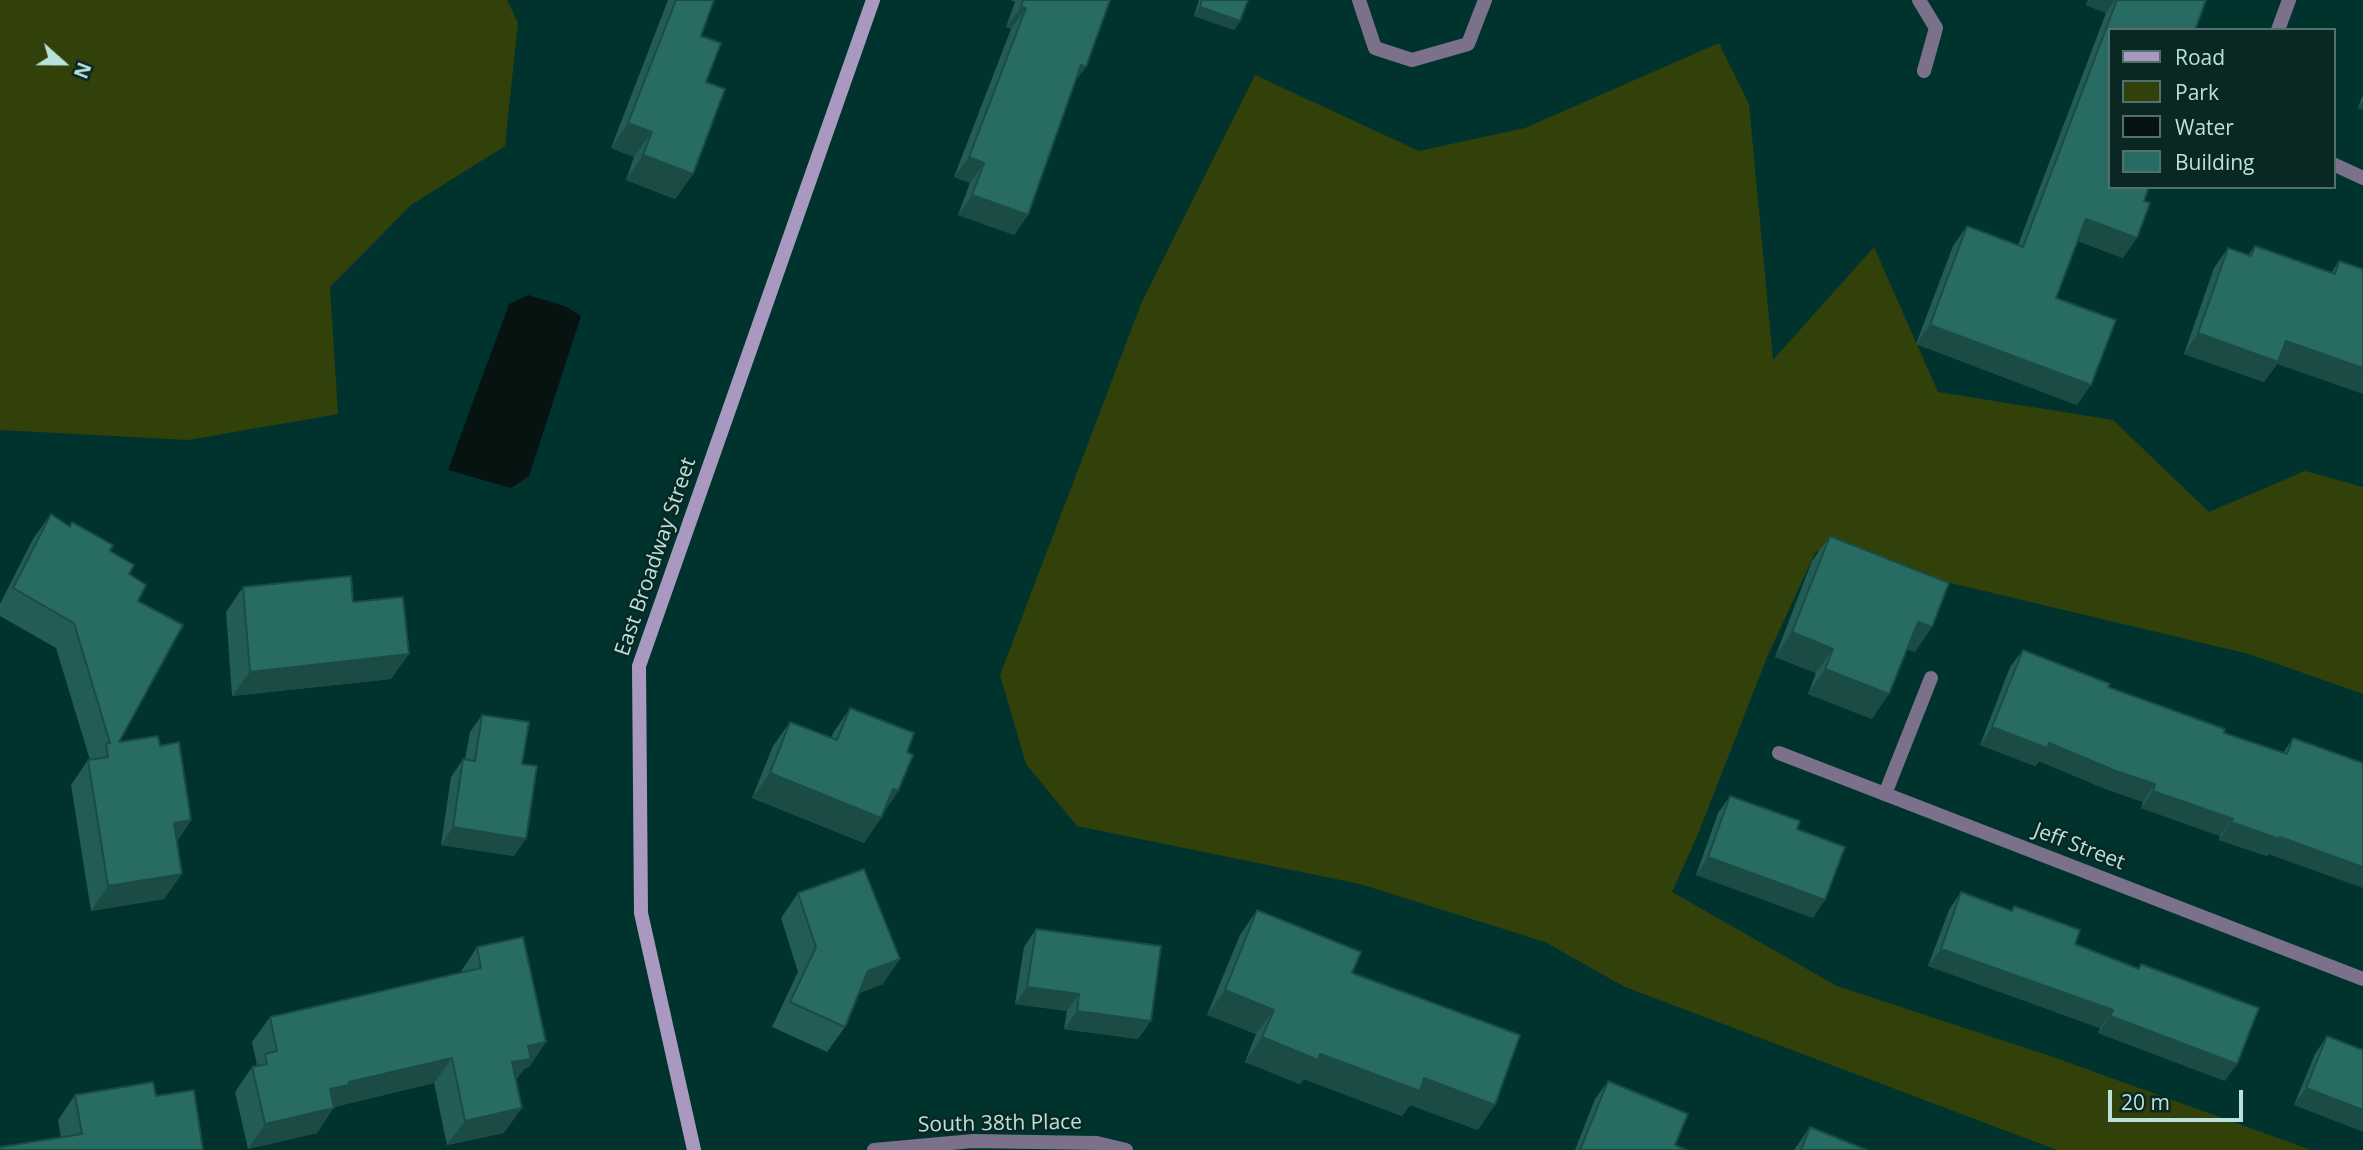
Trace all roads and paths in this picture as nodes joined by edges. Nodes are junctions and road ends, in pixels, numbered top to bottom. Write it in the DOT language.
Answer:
graph roads {
  1 [pos="873,0"];
  2 [pos="1359,0"];
  3 [pos="1485,0"];
  4 [pos="1919,0"];
  5 [pos="2289,0"];
  6 [pos="2278,28"];
  7 [pos="1924,71"];
  8 [pos="2335,165"];
  9 [pos="2363,178"];
  10 [pos="1931,678"];
  11 [pos="1779,753"];
  12 [pos="1885,794"];
  13 [pos="2363,979"];
  14 [pos="694,1150"];
  15 [pos="874,1150"];
  16 [pos="1126,1150"];
  1 -- 14 [label="street, East Broadway Street"];
  2 -- 3 [label="street"];
  4 -- 7 [label="street"];
  5 -- 6 [label="street"];
  8 -- 9 [label="street"];
  10 -- 12 [label="street"];
  11 -- 12 [label="street, Jeff Street"];
  12 -- 13 [label="street, Jeff Street"];
  15 -- 16 [label="street, South 38th Place"];
}
